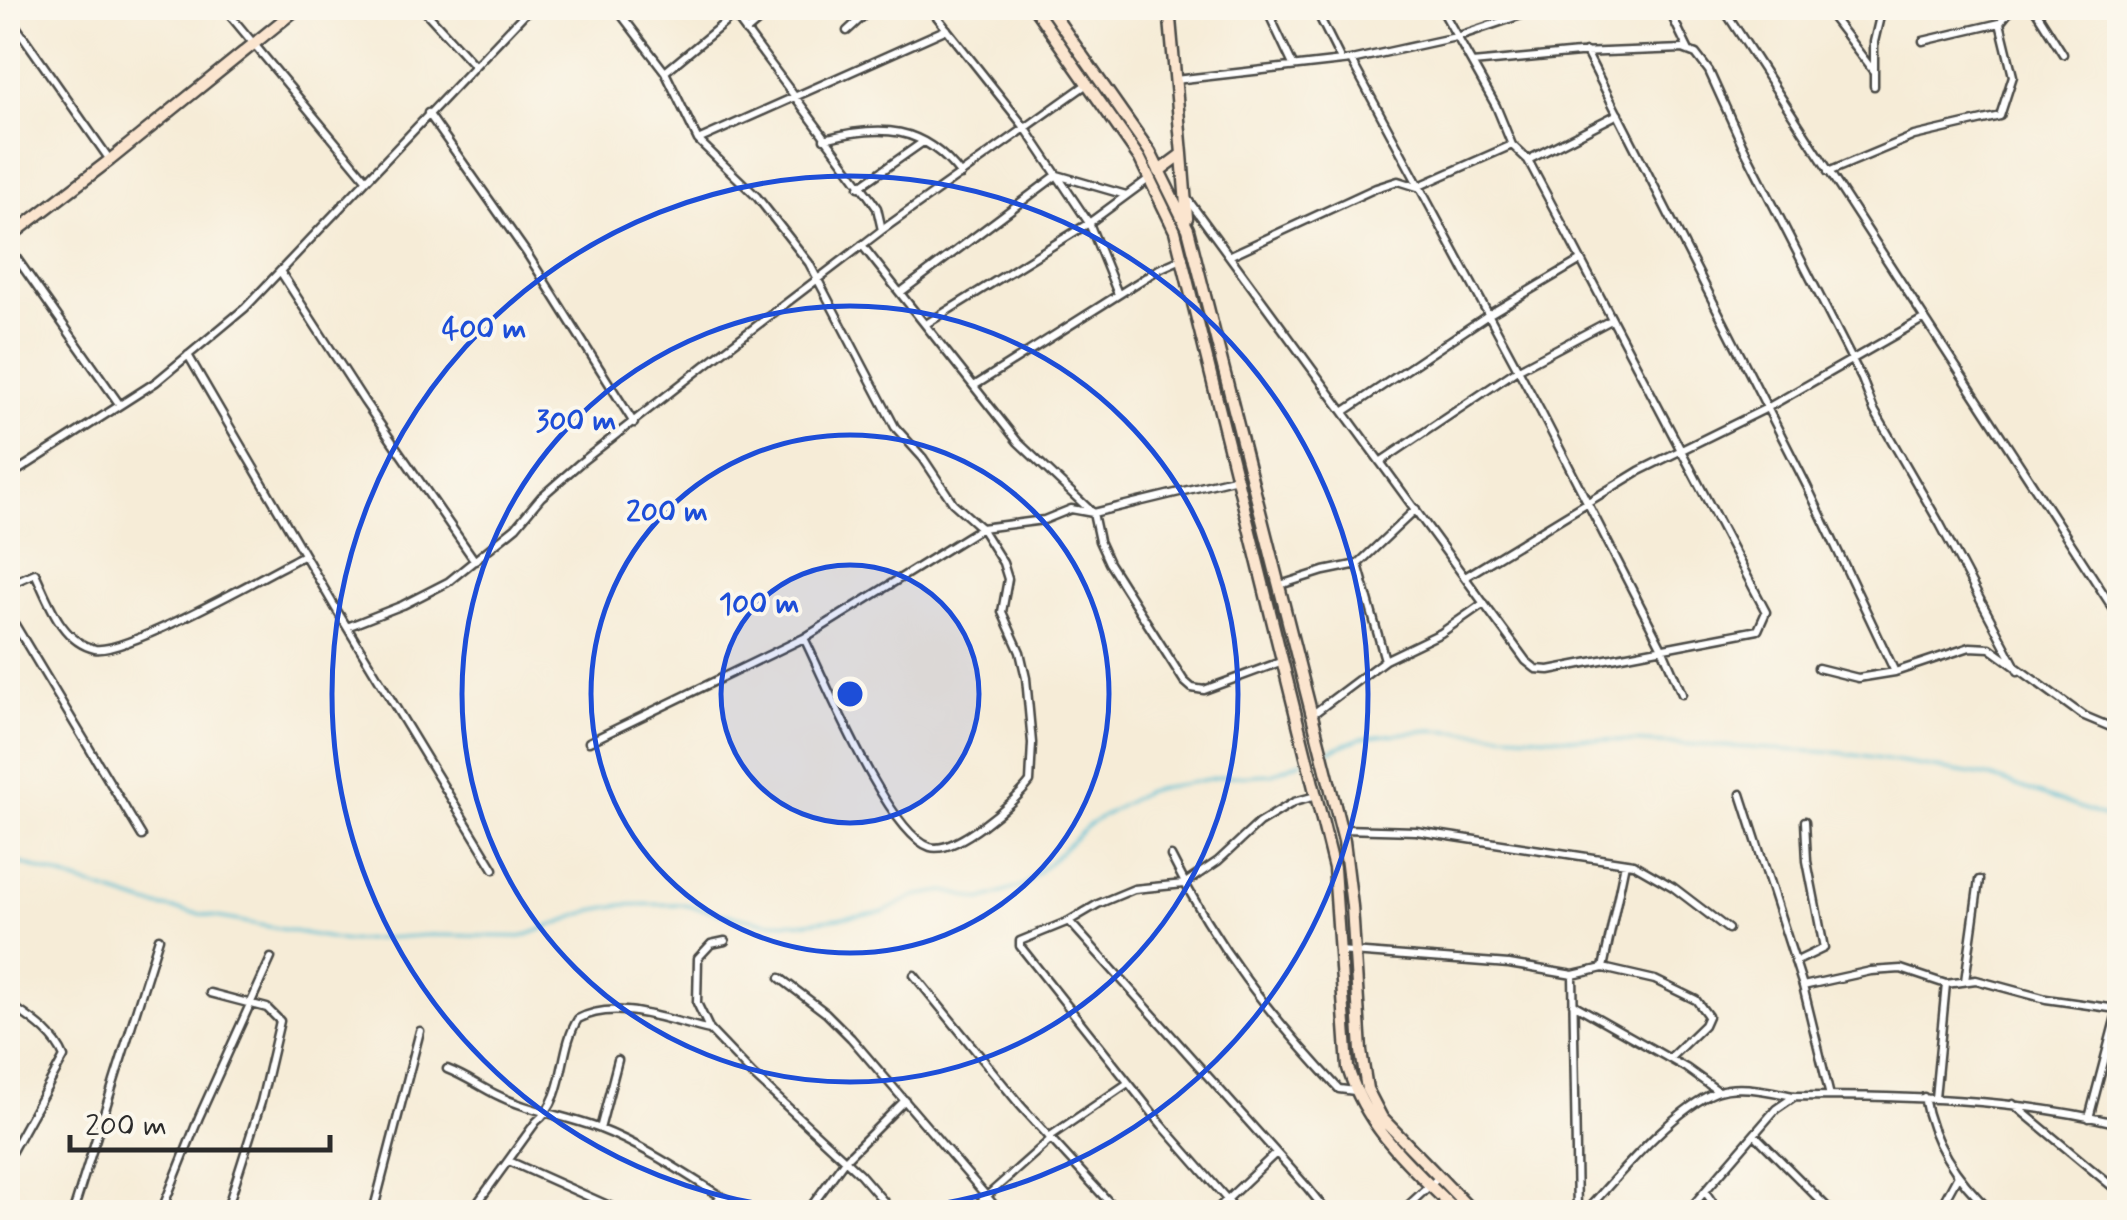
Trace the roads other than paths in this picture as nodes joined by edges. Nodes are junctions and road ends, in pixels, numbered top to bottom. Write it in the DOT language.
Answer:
graph roads {
  1 [pos="21,8"];
  2 [pos="224,8"];
  3 [pos="298,8"];
  4 [pos="422,8"];
  5 [pos="530,8"];
  6 [pos="616,8"];
  7 [pos="729,8"];
  8 [pos="774,8"];
  9 [pos="872,8"];
  10 [pos="930,8"];
  11 [pos="1034,8"];
  12 [pos="1049,8"];
  13 [pos="1169,8"];
  14 [pos="1266,8"];
  15 [pos="1314,8"];
  16 [pos="1441,8"];
  17 [pos="1542,8"];
  18 [pos="1668,8"];
  19 [pos="1723,8"];
  20 [pos="1825,8"];
  21 [pos="1882,8"];
  22 [pos="2012,8"];
  23 [pos="2034,8"];
  24 [pos="734,16"];
  25 [pos="8,17"];
  26 [pos="2000,23"];
  27 [pos="947,29"];
  28 [pos="847,31"];
  29 [pos="746,32"];
  30 [pos="1456,37"];
  31 [pos="1922,41"];
  32 [pos="252,44"];
  33 [pos="1586,52"];
  34 [pos="1690,52"];
  35 [pos="2063,54"];
  36 [pos="1340,60"];
  37 [pos="1351,60"];
  38 [pos="1472,63"];
  39 [pos="474,65"];
  40 [pos="1293,66"];
  41 [pos="665,72"];
  42 [pos="1874,72"];
  43 [pos="1175,80"];
  44 [pos="1088,84"];
  45 [pos="1874,86"];
  46 [pos="792,98"];
  47 [pos="428,113"];
  48 [pos="1618,114"];
  49 [pos="1026,129"];
  50 [pos="824,139"];
  51 [pos="698,140"];
  52 [pos="923,142"];
  53 [pos="1512,145"];
  54 [pos="1182,154"];
  55 [pos="110,160"];
  56 [pos="1528,160"];
  57 [pos="1161,169"];
  58 [pos="1828,172"];
  59 [pos="961,175"];
  60 [pos="1057,175"];
  61 [pos="1150,178"];
  62 [pos="366,179"];
  63 [pos="859,187"];
  64 [pos="1418,188"];
  65 [pos="1126,196"];
  66 [pos="1185,196"];
  67 [pos="1089,223"];
  68 [pos="1188,229"];
  69 [pos="882,230"];
  70 [pos="8,238"];
  71 [pos="862,245"];
  72 [pos="8,246"];
  73 [pos="1231,255"];
  74 [pos="1195,256"];
  75 [pos="1182,259"];
  76 [pos="1580,260"];
  77 [pos="280,272"];
  78 [pos="820,281"];
  79 [pos="901,292"];
  80 [pos="1118,294"];
  81 [pos="1488,315"];
  82 [pos="1923,319"];
  83 [pos="1611,320"];
  84 [pos="926,324"];
  85 [pos="188,355"];
  86 [pos="1853,362"];
  87 [pos="1518,370"];
  88 [pos="974,386"];
  89 [pos="120,404"];
  90 [pos="1767,408"];
  91 [pos="1346,411"];
  92 [pos="634,423"];
  93 [pos="1680,450"];
  94 [pos="1380,462"];
  95 [pos="8,477"];
  96 [pos="1238,478"];
  97 [pos="1588,504"];
  98 [pos="1416,509"];
  99 [pos="1093,514"];
  100 [pos="981,528"];
  101 [pos="304,554"];
  102 [pos="475,562"];
  103 [pos="1358,564"];
  104 [pos="1465,577"];
  105 [pos="8,585"];
  106 [pos="1278,586"];
  107 [pos="1484,604"];
  108 [pos="8,614"];
  109 [pos="2120,619"];
  110 [pos="347,627"];
  111 [pos="804,638"];
  112 [pos="1662,648"];
  113 [pos="1385,660"];
  114 [pos="1283,661"];
  115 [pos="1818,668"];
  116 [pos="2018,670"];
  117 [pos="1895,672"];
  118 [pos="1682,694"];
  119 [pos="1313,718"];
  120 [pos="2120,731"];
  121 [pos="588,742"];
  122 [pos="1315,791"];
  123 [pos="1741,794"];
  124 [pos="1805,821"];
  125 [pos="1341,829"];
  126 [pos="142,836"];
  127 [pos="1171,856"];
  128 [pos="1625,863"];
  129 [pos="494,869"];
  130 [pos="1979,880"];
  131 [pos="1184,884"];
  132 [pos="1069,922"];
  133 [pos="1728,930"];
  134 [pos="159,938"];
  135 [pos="725,940"];
  136 [pos="1339,951"];
  137 [pos="1354,951"];
  138 [pos="271,958"];
  139 [pos="1796,962"];
  140 [pos="1603,968"];
  141 [pos="914,975"];
  142 [pos="1573,975"];
  143 [pos="780,978"];
  144 [pos="1965,982"];
  145 [pos="1946,984"];
  146 [pos="1803,986"];
  147 [pos="210,993"];
  148 [pos="250,1004"];
  149 [pos="1574,1004"];
  150 [pos="2118,1005"];
  151 [pos="8,1011"];
  152 [pos="710,1030"];
  153 [pos="420,1031"];
  154 [pos="1670,1058"];
  155 [pos="618,1060"];
  156 [pos="447,1069"];
  157 [pos="1128,1084"];
  158 [pos="1355,1091"];
  159 [pos="1718,1091"];
  160 [pos="1795,1096"];
  161 [pos="1830,1096"];
  162 [pos="1924,1097"];
  163 [pos="1935,1098"];
  164 [pos="905,1100"];
  165 [pos="2012,1104"];
  166 [pos="546,1114"];
  167 [pos="2090,1118"];
  168 [pos="2120,1124"];
  169 [pos="600,1129"];
  170 [pos="1754,1135"];
  171 [pos="1050,1138"];
  172 [pos="1276,1153"];
  173 [pos="8,1158"];
  174 [pos="509,1160"];
  175 [pos="845,1160"];
  176 [pos="1958,1175"];
  177 [pos="1434,1182"];
  178 [pos="1706,1192"];
  179 [pos="2120,1193"];
  180 [pos="720,1196"];
  181 [pos="988,1198"];
  182 [pos="1227,1200"];
  183 [pos="73,1212"];
  184 [pos="160,1212"];
  185 [pos="226,1212"];
  186 [pos="372,1212"];
  187 [pos="471,1212"];
  188 [pos="623,1212"];
  189 [pos="711,1212"];
  190 [pos="746,1212"];
  191 [pos="807,1212"];
  192 [pos="893,1212"];
  193 [pos="970,1212"];
  194 [pos="1000,1212"];
  195 [pos="1118,1212"];
  196 [pos="1214,1212"];
  197 [pos="1238,1212"];
  198 [pos="1327,1212"];
  199 [pos="1402,1212"];
  200 [pos="1457,1212"];
  201 [pos="1473,1212"];
  202 [pos="1577,1212"];
  203 [pos="1585,1212"];
  204 [pos="1688,1212"];
  205 [pos="1718,1212"];
  206 [pos="1832,1212"];
  207 [pos="1938,1212"];
  208 [pos="1992,1212"];
  1 -- 25 [label="street"];
  2 -- 32 [label="street"];
  3 -- 32 [label="main road"];
  4 -- 39 [label="street"];
  5 -- 39 [label="street"];
  6 -- 41 [label="street"];
  7 -- 24 [label="street"];
  8 -- 29 [label="street"];
  9 -- 28 [label="street"];
  10 -- 27 [label="street"];
  11 -- 44 [label="main road"];
  12 -- 57 [label="main road"];
  13 -- 43 [label="main road"];
  14 -- 40 [label="street"];
  15 -- 36 [label="street"];
  16 -- 30 [label="street"];
  17 -- 30 [label="street"];
  18 -- 34 [label="street"];
  19 -- 58 [label="street"];
  20 -- 42 [label="street"];
  21 -- 42 [label="street"];
  22 -- 26 [label="street"];
  23 -- 35 [label="street"];
  24 -- 29 [label="street"];
  24 -- 41 [label="street"];
  25 -- 55 [label="street"];
  26 -- 31 [label="street"];
  26 -- 58 [label="street"];
  27 -- 46 [label="street"];
  27 -- 49 [label="street"];
  29 -- 46 [label="street"];
  30 -- 37 [label="street"];
  30 -- 38 [label="street"];
  32 -- 55 [label="main road"];
  32 -- 62 [label="street"];
  33 -- 34 [label="street"];
  33 -- 38 [label="street"];
  33 -- 48 [label="street"];
  34 -- 86 [label="street"];
  36 -- 37 [label="street"];
  36 -- 40 [label="street"];
  37 -- 64 [label="street"];
  38 -- 53 [label="street"];
  39 -- 47 [label="street"];
  40 -- 43 [label="street"];
  41 -- 51 [label="street"];
  42 -- 45 [label="street"];
  43 -- 54 [label="main road"];
  44 -- 49 [label="street"];
  44 -- 61 [label="main road"];
  46 -- 50 [label="street"];
  46 -- 51 [label="street"];
  47 -- 62 [label="street"];
  47 -- 92 [label="street"];
  48 -- 56 [label="street"];
  48 -- 90 [label="street"];
  49 -- 59 [label="street"];
  49 -- 60 [label="street"];
  50 -- 52 [label="street"];
  50 -- 63 [label="street"];
  51 -- 78 [label="street"];
  52 -- 59 [label="street"];
  52 -- 63 [label="street"];
  53 -- 56 [label="street"];
  53 -- 64 [label="street"];
  54 -- 57 [label="main road"];
  54 -- 66 [label="main road"];
  55 -- 70 [label="main road"];
  56 -- 76 [label="street"];
  57 -- 61 [label="main road"];
  57 -- 68 [label="main road"];
  58 -- 82 [label="street"];
  59 -- 69 [label="street"];
  60 -- 65 [label="street"];
  60 -- 67 [label="street"];
  60 -- 79 [label="street"];
  61 -- 65 [label="street"];
  61 -- 75 [label="main road"];
  62 -- 77 [label="street"];
  63 -- 69 [label="street"];
  64 -- 73 [label="street"];
  64 -- 81 [label="street"];
  65 -- 67 [label="street"];
  66 -- 68 [label="main road"];
  66 -- 73 [label="street"];
  67 -- 80 [label="street"];
  67 -- 84 [label="street"];
  68 -- 74 [label="main road"];
  69 -- 71 [label="street"];
  71 -- 78 [label="street"];
  71 -- 79 [label="street"];
  72 -- 89 [label="street"];
  73 -- 91 [label="street"];
  74 -- 75 [label="street"];
  74 -- 106 [label="main road"];
  75 -- 80 [label="street"];
  75 -- 96 [label="main road"];
  76 -- 81 [label="street"];
  76 -- 83 [label="street"];
  77 -- 85 [label="street"];
  77 -- 102 [label="street"];
  78 -- 92 [label="street"];
  78 -- 100 [label="street"];
  79 -- 84 [label="street"];
  80 -- 88 [label="street"];
  81 -- 87 [label="street"];
  81 -- 91 [label="street"];
  82 -- 86 [label="street"];
  82 -- 109 [label="street"];
  83 -- 87 [label="street"];
  83 -- 93 [label="street"];
  84 -- 88 [label="street"];
  85 -- 89 [label="street"];
  85 -- 101 [label="street"];
  86 -- 90 [label="street"];
  86 -- 116 [label="street"];
  87 -- 94 [label="street"];
  87 -- 97 [label="street"];
  88 -- 99 [label="street"];
  89 -- 95 [label="street"];
  90 -- 93 [label="street"];
  90 -- 117 [label="street"];
  91 -- 94 [label="street"];
  92 -- 102 [label="street"];
  93 -- 97 [label="street"];
  93 -- 112 [label="street"];
  94 -- 98 [label="street"];
  96 -- 99 [label="street"];
  96 -- 114 [label="main road"];
  97 -- 104 [label="street"];
  97 -- 112 [label="street"];
  98 -- 103 [label="street"];
  98 -- 104 [label="street"];
  99 -- 100 [label="street"];
  99 -- 114 [label="street"];
  100 -- 111 [label="street"];
  100 -- 111 [label="street"];
  101 -- 105 [label="street"];
  101 -- 110 [label="street"];
  102 -- 110 [label="street"];
  103 -- 106 [label="street"];
  103 -- 113 [label="street"];
  104 -- 107 [label="street"];
  106 -- 119 [label="main road"];
  107 -- 112 [label="street"];
  107 -- 113 [label="street"];
  108 -- 126 [label="street"];
  110 -- 129 [label="street"];
  111 -- 121 [label="street"];
  112 -- 118 [label="street"];
  113 -- 119 [label="street"];
  114 -- 122 [label="main road"];
  115 -- 117 [label="street"];
  116 -- 117 [label="street"];
  116 -- 120 [label="street"];
  119 -- 125 [label="main road"];
  122 -- 131 [label="street"];
  122 -- 136 [label="main road"];
  123 -- 139 [label="street"];
  124 -- 139 [label="street"];
  125 -- 128 [label="street"];
  125 -- 137 [label="main road"];
  127 -- 131 [label="street"];
  128 -- 133 [label="street"];
  128 -- 140 [label="street"];
  130 -- 144 [label="street"];
  131 -- 132 [label="street"];
  131 -- 158 [label="street"];
  132 -- 157 [label="street"];
  132 -- 172 [label="street"];
  134 -- 183 [label="street"];
  135 -- 152 [label="street"];
  136 -- 137 [label="street"];
  136 -- 158 [label="main road"];
  137 -- 142 [label="street"];
  137 -- 177 [label="main road"];
  138 -- 148 [label="street"];
  139 -- 146 [label="street"];
  140 -- 142 [label="street"];
  140 -- 154 [label="street"];
  141 -- 171 [label="street"];
  142 -- 149 [label="street"];
  143 -- 164 [label="street"];
  144 -- 145 [label="street"];
  144 -- 150 [label="street"];
  145 -- 146 [label="street"];
  145 -- 163 [label="street"];
  146 -- 161 [label="street"];
  147 -- 148 [label="street"];
  148 -- 184 [label="street"];
  148 -- 185 [label="street"];
  149 -- 154 [label="street"];
  149 -- 202 [label="street"];
  150 -- 167 [label="street"];
  151 -- 173 [label="street"];
  152 -- 166 [label="street"];
  152 -- 175 [label="street"];
  153 -- 186 [label="street"];
  154 -- 159 [label="street"];
  155 -- 169 [label="street"];
  156 -- 166 [label="street"];
  157 -- 171 [label="street"];
  157 -- 182 [label="street"];
  158 -- 177 [label="main road"];
  159 -- 160 [label="street"];
  159 -- 203 [label="street"];
  160 -- 161 [label="street"];
  160 -- 170 [label="street"];
  161 -- 162 [label="street"];
  162 -- 163 [label="street"];
  162 -- 176 [label="street"];
  163 -- 165 [label="street"];
  164 -- 175 [label="street"];
  164 -- 181 [label="street"];
  165 -- 167 [label="street"];
  165 -- 179 [label="street"];
  166 -- 169 [label="street"];
  166 -- 174 [label="street"];
  167 -- 168 [label="street"];
  169 -- 180 [label="street"];
  170 -- 178 [label="street"];
  170 -- 206 [label="street"];
  171 -- 181 [label="street"];
  171 -- 195 [label="street"];
  172 -- 182 [label="street"];
  172 -- 198 [label="street"];
  174 -- 187 [label="street"];
  174 -- 188 [label="street"];
  175 -- 191 [label="street"];
  175 -- 192 [label="street"];
  176 -- 207 [label="street"];
  176 -- 208 [label="street"];
  177 -- 199 [label="street"];
  177 -- 200 [label="main road"];
  177 -- 201 [label="main road"];
  178 -- 204 [label="street"];
  178 -- 205 [label="street"];
  180 -- 189 [label="street"];
  180 -- 190 [label="street"];
  181 -- 193 [label="street"];
  181 -- 194 [label="street"];
  182 -- 196 [label="street"];
  182 -- 197 [label="street"];
}
